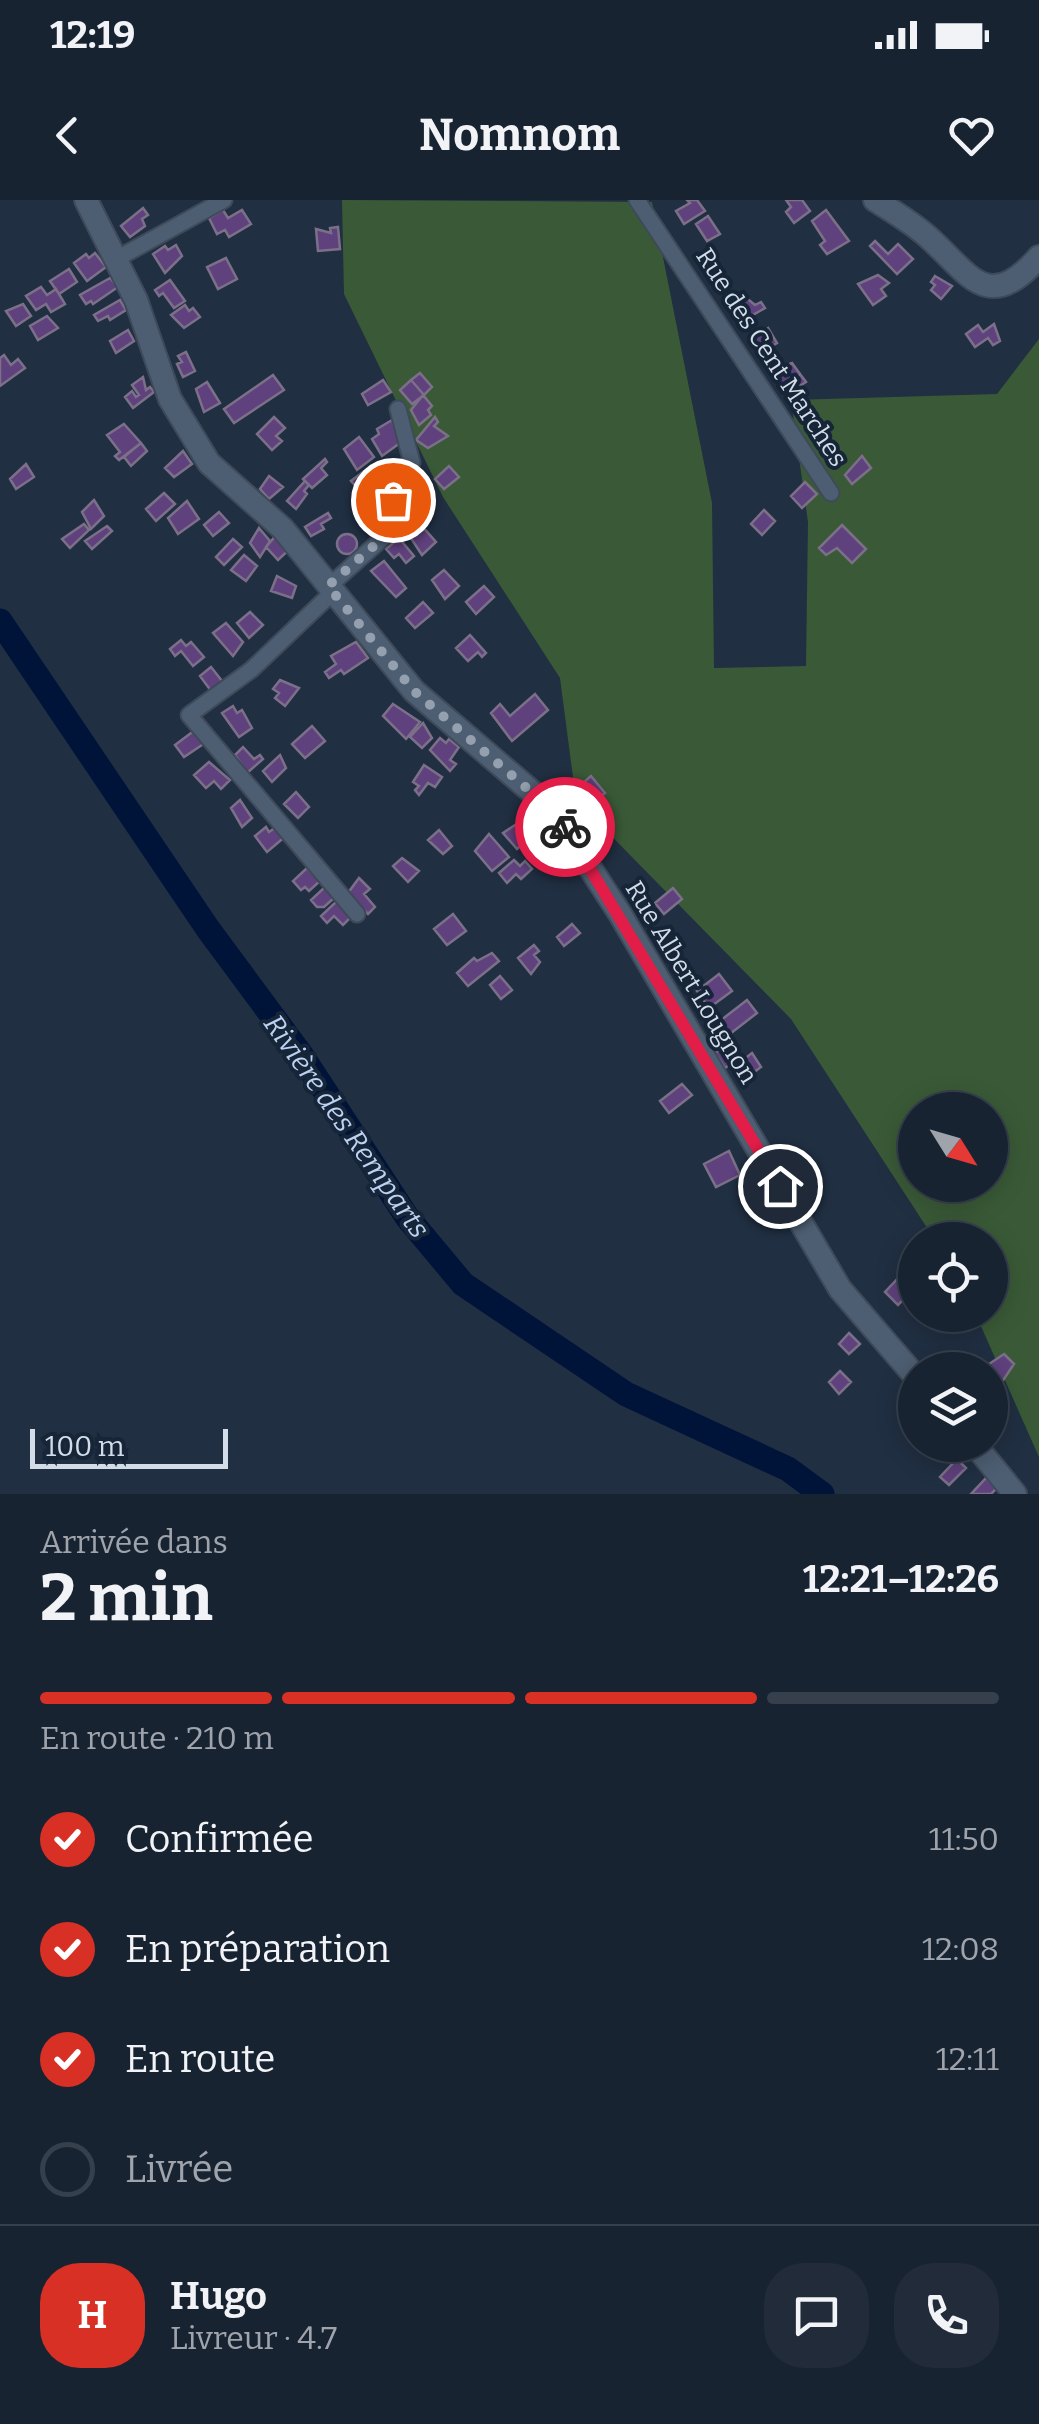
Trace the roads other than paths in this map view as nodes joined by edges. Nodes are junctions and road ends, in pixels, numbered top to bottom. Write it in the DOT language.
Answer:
graph roads {
  1 [pos="86,200"];
  2 [pos="224,200"];
  3 [pos="636,200"];
  4 [pos="874,200"];
  5 [pos="1039,256"];
  6 [pos="118,258"];
  7 [pos="398,409"];
  8 [pos="831,493"];
  9 [pos="330,589"];
  10 [pos="357,914"];
  11 [pos="898,1356"];
  12 [pos="989,1462"];
  13 [pos="1015,1494"];
  1 -- 6 [label="street, Rue Albert Lougnon"];
  2 -- 6 [label="street"];
  3 -- 8 [label="street, Rue des Cent Marches"];
  4 -- 5 [label="street"];
  6 -- 9 [label="street, Rue Albert Lougnon"];
  7 -- 9 [label="street"];
  9 -- 10 [label="street"];
  9 -- 11 [label="street, Rue Albert Lougnon"];
  12 -- 13 [label="street"];
}
